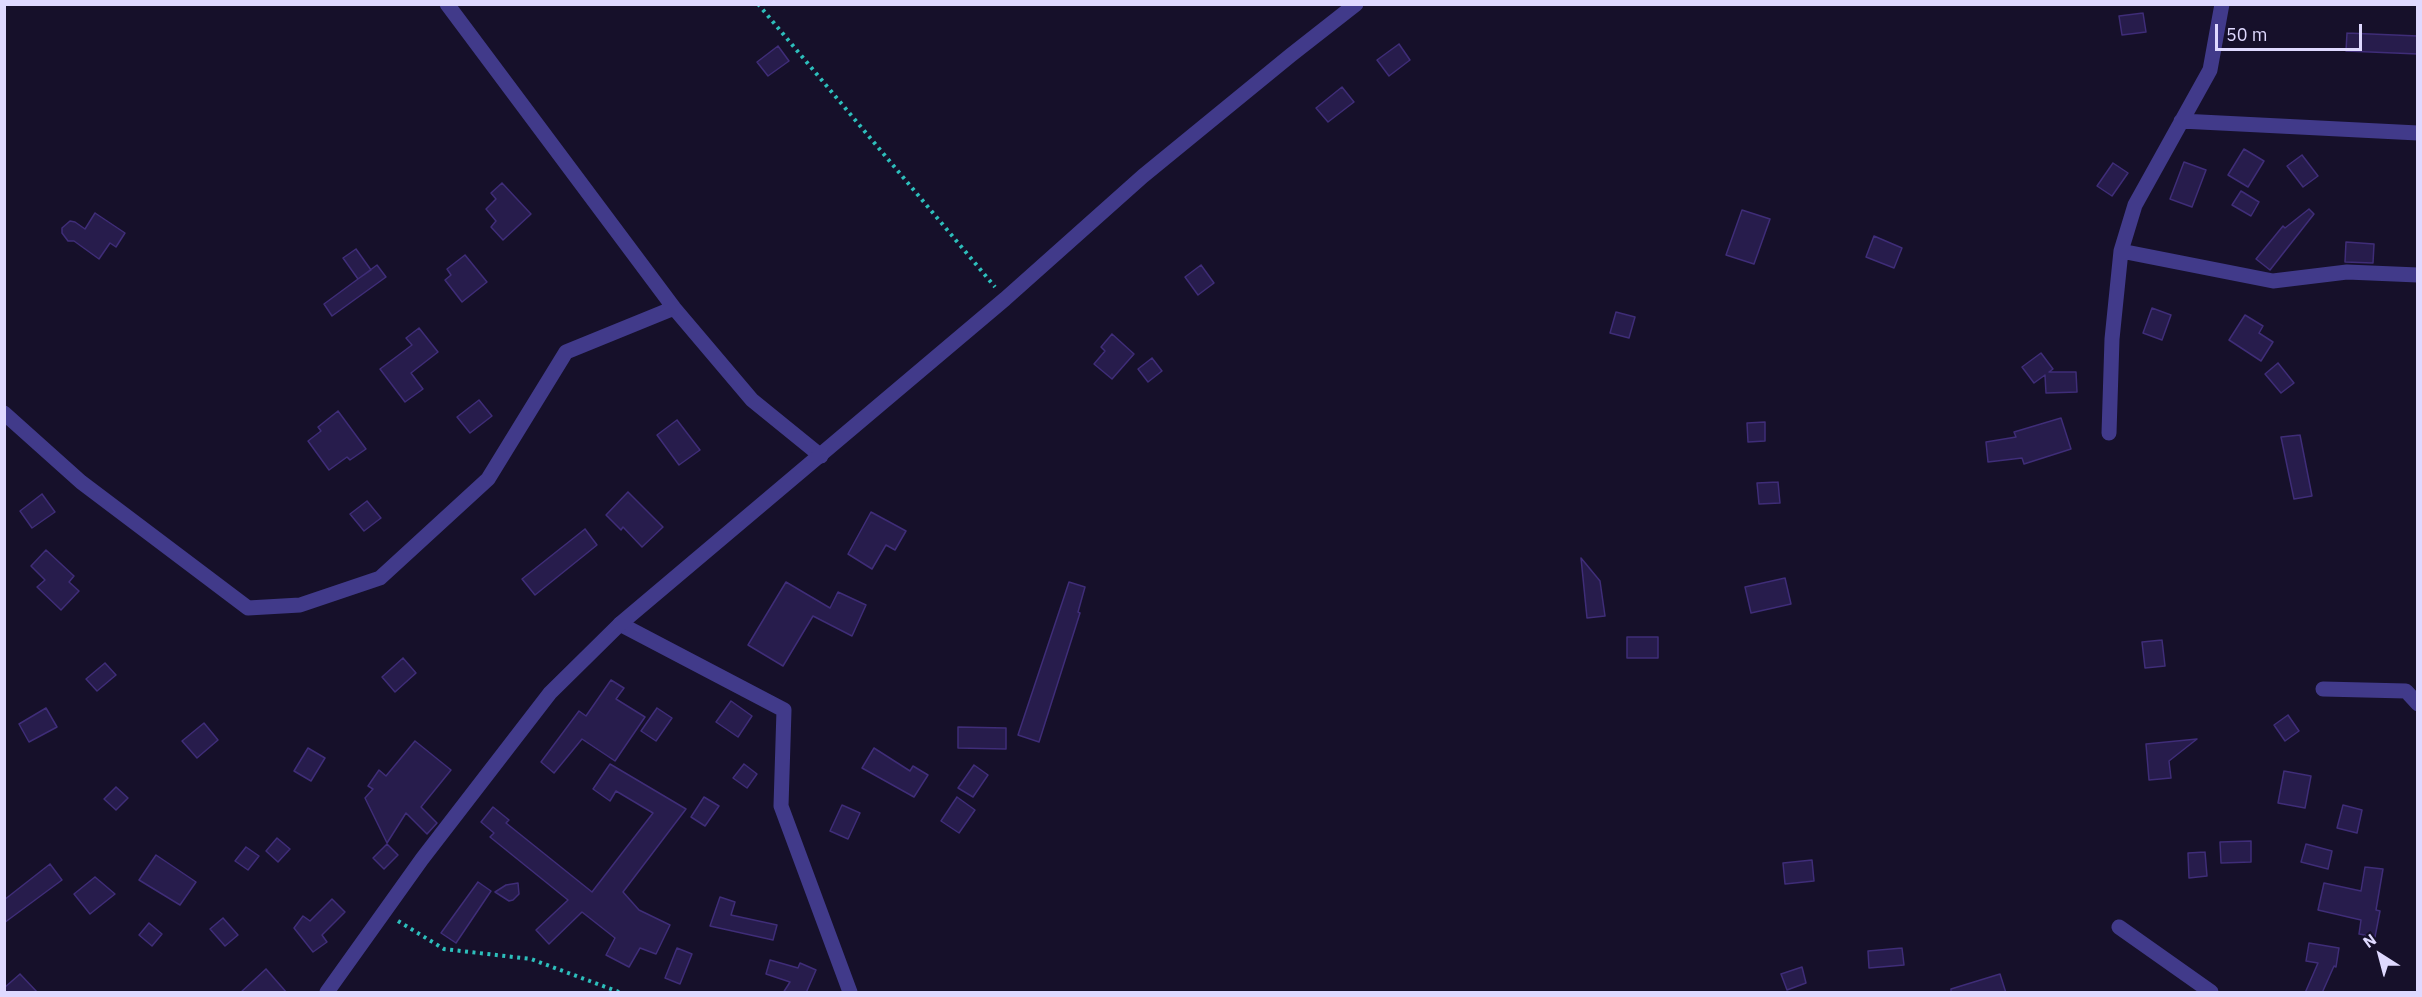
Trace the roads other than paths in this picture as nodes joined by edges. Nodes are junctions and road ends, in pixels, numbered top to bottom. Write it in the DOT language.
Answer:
graph roads {
  1 [pos="447,4"];
  2 [pos="1356,4"];
  3 [pos="2222,4"];
  4 [pos="2181,121"];
  5 [pos="2418,133"];
  6 [pos="2121,252"];
  7 [pos="2418,275"];
  8 [pos="674,308"];
  9 [pos="4,413"];
  10 [pos="2109,433"];
  11 [pos="821,456"];
  12 [pos="620,624"];
  13 [pos="2323,689"];
  14 [pos="2418,704"];
  15 [pos="2119,927"];
  16 [pos="327,993"];
  17 [pos="850,993"];
  18 [pos="2211,993"];
  1 -- 8 [label="street"];
  2 -- 11 [label="street"];
  3 -- 4 [label="street"];
  4 -- 5 [label="street"];
  4 -- 6 [label="street"];
  6 -- 7 [label="street"];
  6 -- 10 [label="street"];
  8 -- 9 [label="street"];
  8 -- 11 [label="street"];
  11 -- 12 [label="street"];
  12 -- 16 [label="street"];
  12 -- 17 [label="street"];
  13 -- 14 [label="street"];
  15 -- 18 [label="street"];
}
